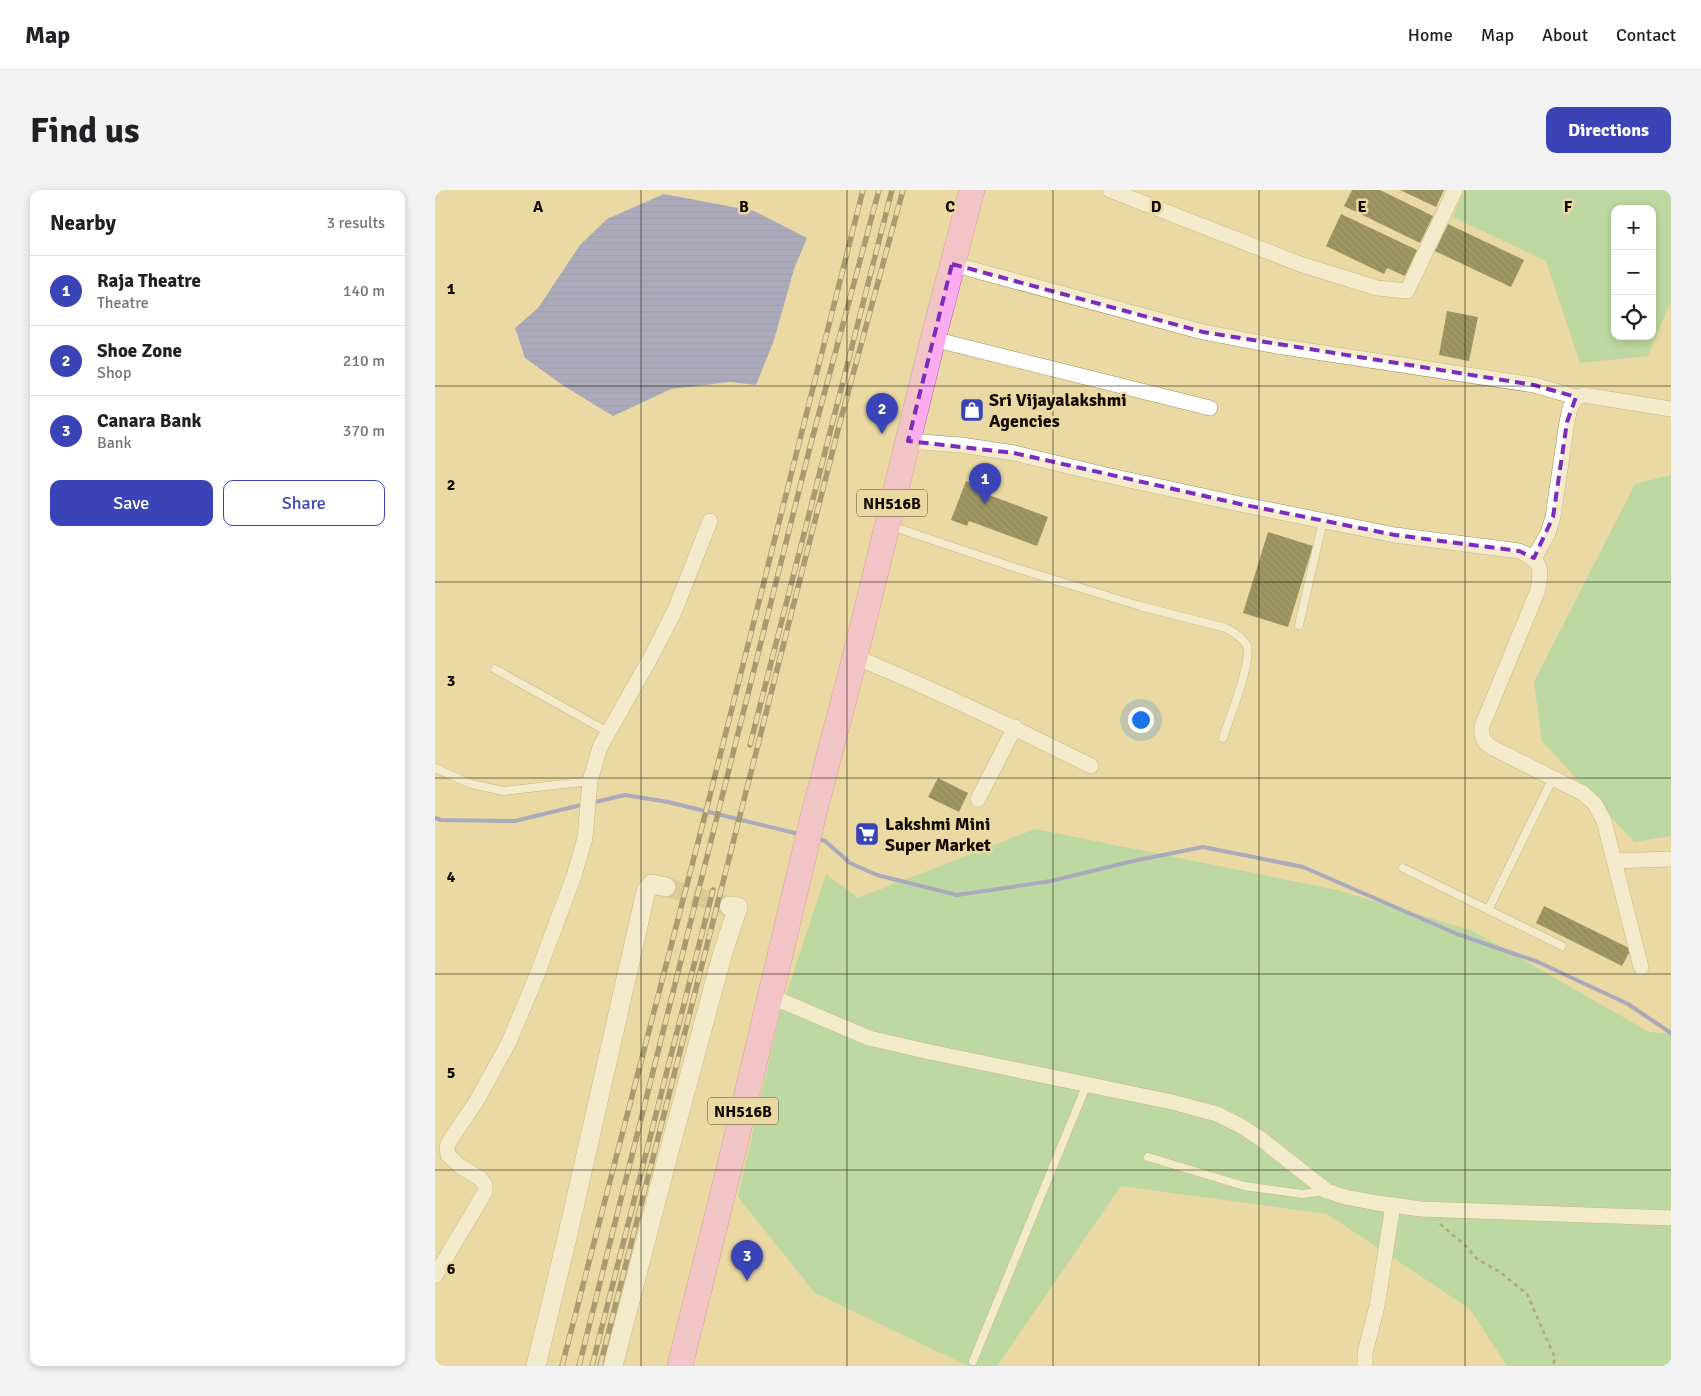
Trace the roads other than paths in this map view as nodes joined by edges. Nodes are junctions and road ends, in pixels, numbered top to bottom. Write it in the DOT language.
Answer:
graph roads {
  1 [pos="972,190"];
  2 [pos="1110,190"];
  3 [pos="1455,190"];
  4 [pos="952,264"];
  5 [pos="933,339"];
  6 [pos="1576,397"];
  7 [pos="1210,408"];
  8 [pos="1671,409"];
  9 [pos="908,441"];
  10 [pos="1323,520"];
  11 [pos="710,521"];
  12 [pos="887,525"];
  13 [pos="1534,558"];
  14 [pos="1299,625"];
  15 [pos="855,657"];
  16 [pos="495,669"];
  17 [pos="1015,727"];
  18 [pos="608,732"];
  19 [pos="1223,738"];
  20 [pos="1091,766"];
  21 [pos="435,768"];
  22 [pos="1553,778"];
  23 [pos="589,787"];
  24 [pos="978,799"];
  25 [pos="1671,859"];
  26 [pos="1614,861"];
  27 [pos="1403,868"];
  28 [pos="666,887"];
  29 [pos="729,906"];
  30 [pos="1488,910"];
  31 [pos="1562,946"];
  32 [pos="1641,967"];
  33 [pos="770,996"];
  34 [pos="1087,1084"];
  35 [pos="1148,1157"];
  36 [pos="1327,1191"];
  37 [pos="1393,1205"];
  38 [pos="1671,1218"];
  39 [pos="435,1276"];
  40 [pos="973,1361"];
  41 [pos="536,1366"];
  42 [pos="613,1366"];
  43 [pos="680,1366"];
  44 [pos="1365,1366"];
  1 -- 4 [label="highway, NH516B"];
  2 -- 3 [label="street"];
  4 -- 5 [label="highway, NH516B"];
  4 -- 6 [label="street"];
  5 -- 7 [label="street"];
  5 -- 9 [label="highway, NH516B"];
  6 -- 8 [label="street"];
  6 -- 13 [label="street"];
  9 -- 10 [label="street"];
  9 -- 12 [label="highway, NH516B"];
  10 -- 13 [label="street"];
  10 -- 14 [label="lane"];
  11 -- 18 [label="street"];
  12 -- 15 [label="highway, NH516B"];
  12 -- 19 [label="lane"];
  13 -- 22 [label="street"];
  15 -- 17 [label="street"];
  15 -- 33 [label="highway, NH516B"];
  16 -- 18 [label="lane"];
  17 -- 20 [label="street"];
  17 -- 24 [label="street"];
  18 -- 23 [label="street"];
  21 -- 23 [label="lane"];
  22 -- 26 [label="street"];
  22 -- 30 [label="lane"];
  23 -- 39 [label="street"];
  25 -- 26 [label="street"];
  26 -- 32 [label="street"];
  27 -- 30 [label="lane"];
  28 -- 41 [label="street"];
  29 -- 42 [label="street"];
  30 -- 31 [label="lane"];
  33 -- 34 [label="street"];
  33 -- 43 [label="highway, NH516B"];
  34 -- 36 [label="street"];
  34 -- 40 [label="lane"];
  35 -- 36 [label="lane"];
  36 -- 37 [label="street"];
  37 -- 38 [label="street"];
  37 -- 44 [label="street"];
}
